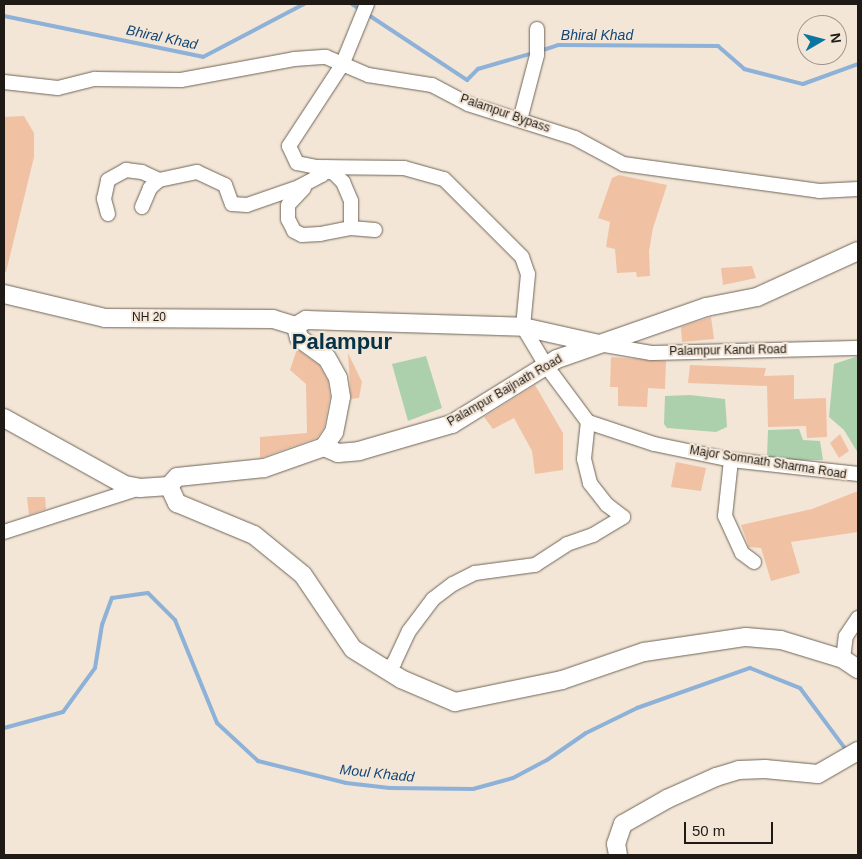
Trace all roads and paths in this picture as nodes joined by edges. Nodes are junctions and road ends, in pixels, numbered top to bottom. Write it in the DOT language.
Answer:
graph roads {
  1 [pos="366,4"];
  2 [pos="537,29"];
  3 [pos="342,65"];
  4 [pos="4,82"];
  5 [pos="520,120"];
  6 [pos="325,169"];
  7 [pos="160,180"];
  8 [pos="306,183"];
  9 [pos="858,189"];
  10 [pos="142,207"];
  11 [pos="108,214"];
  12 [pos="351,228"];
  13 [pos="375,230"];
  14 [pos="858,251"];
  15 [pos="4,294"];
  16 [pos="296,326"];
  17 [pos="523,327"];
  18 [pos="599,344"];
  19 [pos="858,348"];
  20 [pos="547,367"];
  21 [pos="4,418"];
  22 [pos="588,422"];
  23 [pos="324,447"];
  24 [pos="731,460"];
  25 [pos="858,474"];
  26 [pos="169,486"];
  27 [pos="140,488"];
  28 [pos="4,532"];
  29 [pos="754,562"];
  30 [pos="858,618"];
  31 [pos="843,659"];
  32 [pos="858,669"];
  33 [pos="386,670"];
  34 [pos="858,751"];
  35 [pos="618,855"];
  1 -- 3 [label="street"];
  2 -- 5 [label="street"];
  3 -- 4 [label="street, Palampur Bypass"];
  3 -- 5 [label="street, Palampur Bypass"];
  3 -- 6 [label="street"];
  5 -- 9 [label="street, Palampur Bypass"];
  6 -- 8 [label="street"];
  6 -- 12 [label="street"];
  6 -- 17 [label="street"];
  7 -- 8 [label="street"];
  7 -- 10 [label="street"];
  7 -- 11 [label="street"];
  8 -- 12 [label="street"];
  12 -- 13 [label="street"];
  14 -- 18 [label="main road, Palampur Baijnath Road"];
  15 -- 16 [label="main road, NH 20"];
  16 -- 17 [label="main road"];
  16 -- 23 [label="main road"];
  17 -- 18 [label="main road"];
  17 -- 20 [label="street"];
  18 -- 19 [label="street, Palampur Kandi Road"];
  18 -- 20 [label="main road, Palampur Baijnath Road"];
  20 -- 22 [label="street"];
  20 -- 23 [label="main road, Palampur Baijnath Road"];
  21 -- 27 [label="main road"];
  22 -- 24 [label="street, Major Somnath Sharma Road"];
  22 -- 33 [label="street"];
  23 -- 26 [label="main road"];
  24 -- 25 [label="street, Major Somnath Sharma Road"];
  24 -- 29 [label="street"];
  26 -- 27 [label="main road"];
  26 -- 33 [label="main road"];
  27 -- 28 [label="street"];
  30 -- 31 [label="street"];
  31 -- 32 [label="main road"];
  31 -- 33 [label="main road"];
  34 -- 35 [label="main road"];
}
